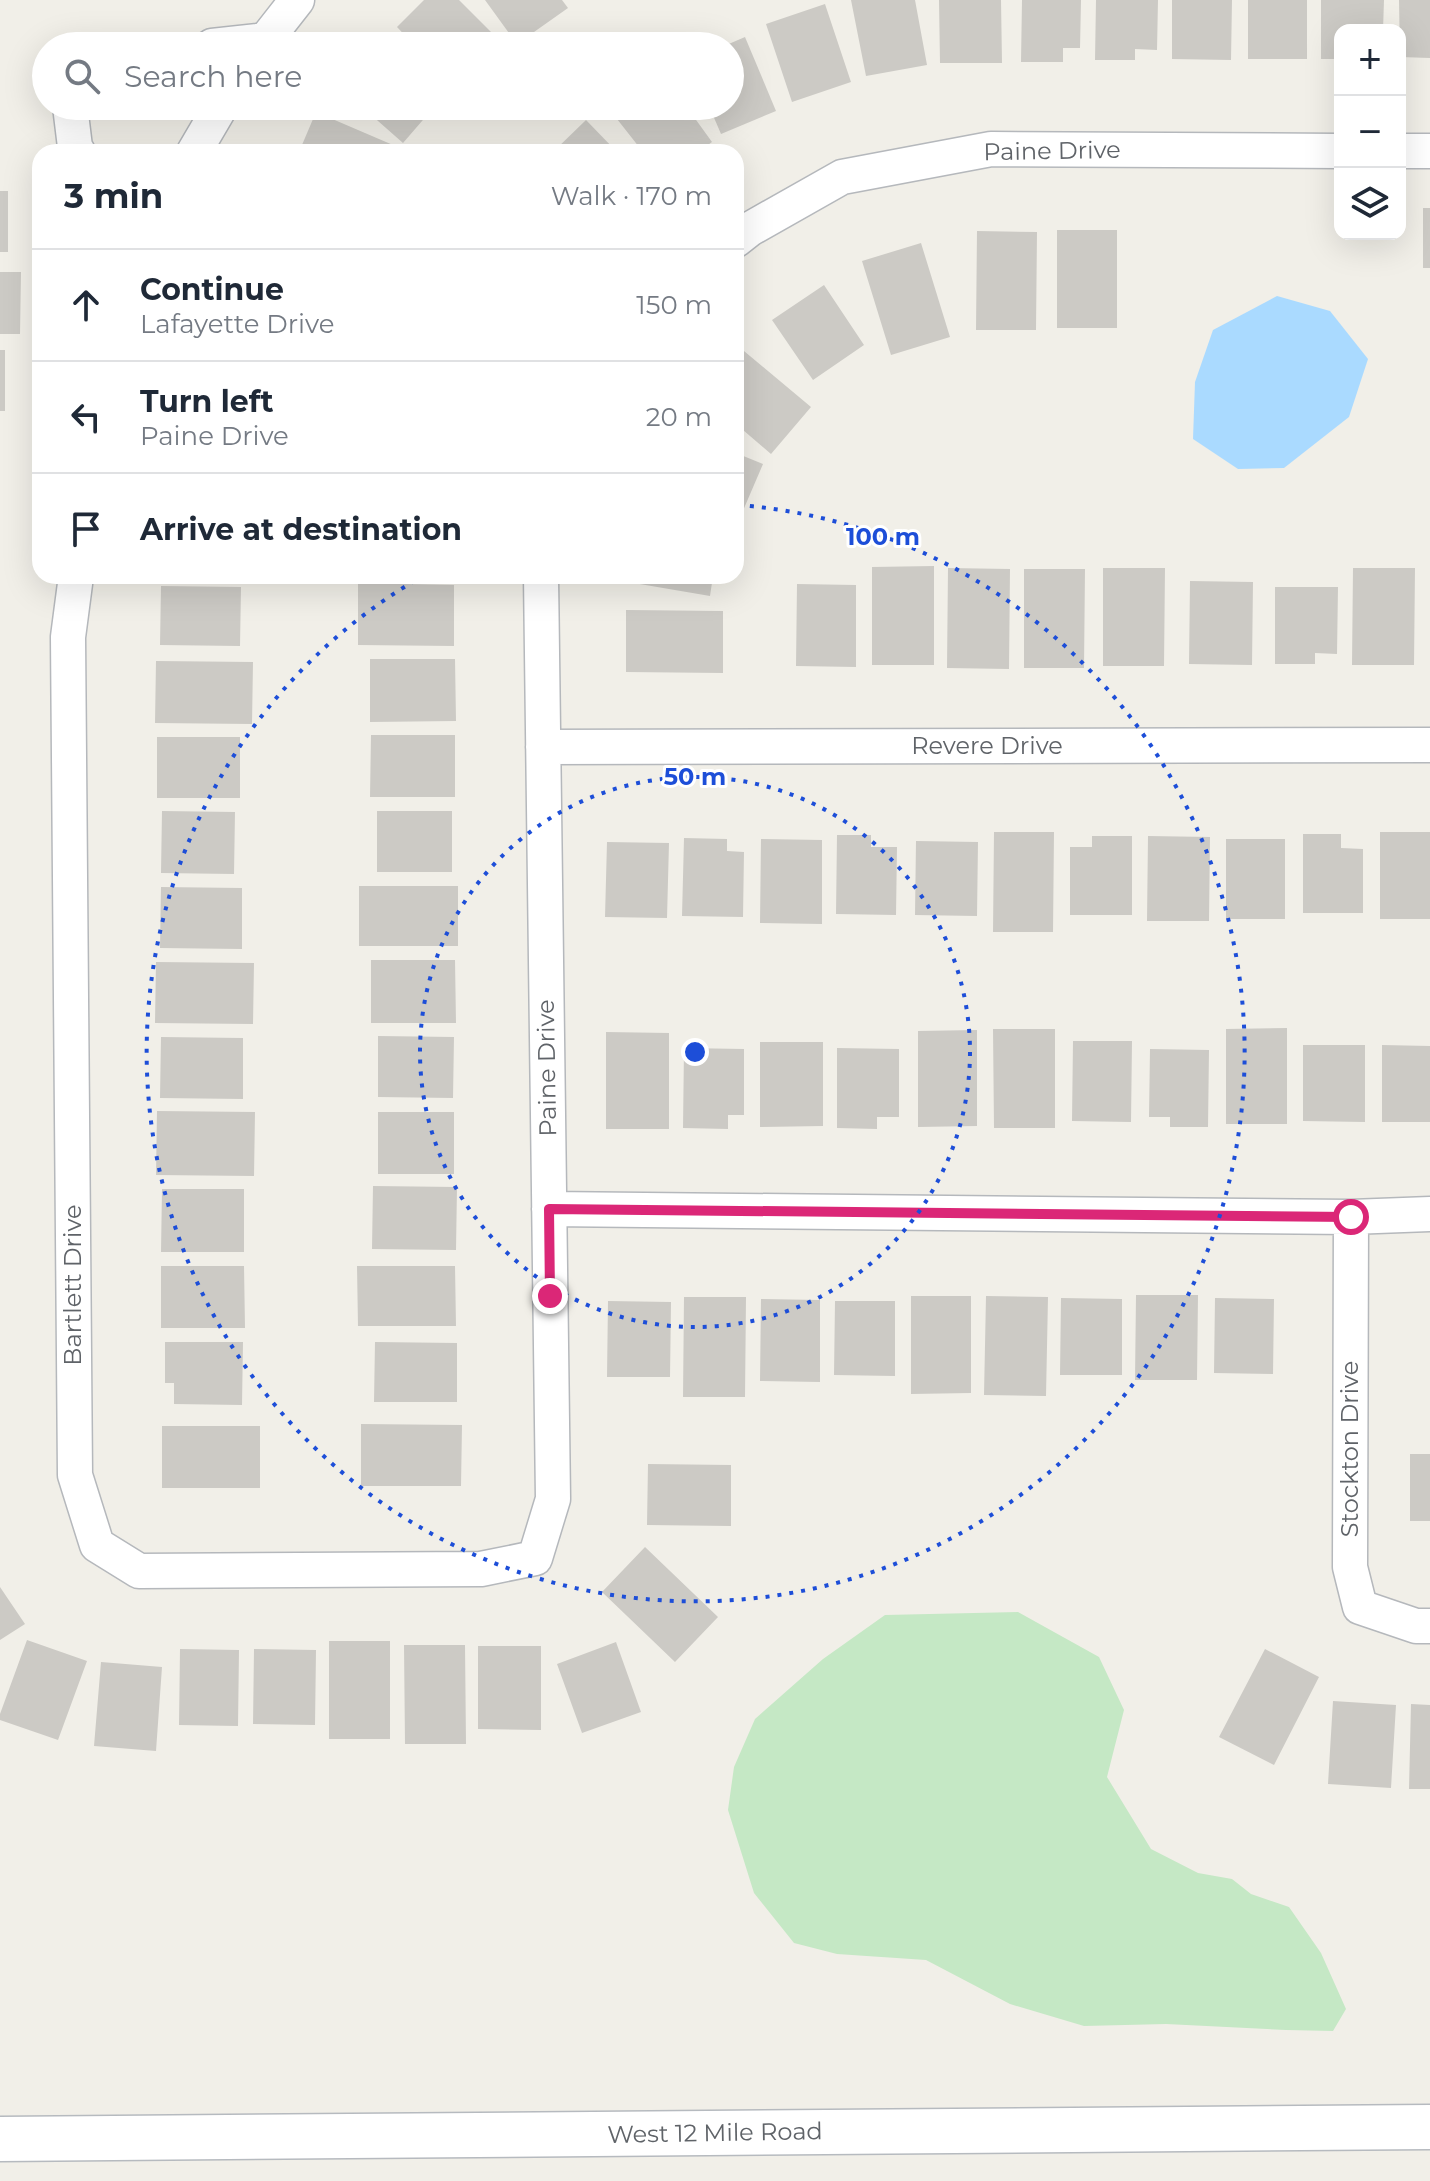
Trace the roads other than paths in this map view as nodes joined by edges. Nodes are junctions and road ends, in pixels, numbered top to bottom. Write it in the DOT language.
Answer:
graph roads {
  1 [pos="297,0"];
  2 [pos="272,32"];
  3 [pos="72,120"];
  4 [pos="213,120"];
  5 [pos="75,144"];
  6 [pos="199,144"];
  7 [pos="1334,151"];
  8 [pos="1406,151"];
  9 [pos="1430,151"];
  10 [pos="744,234"];
  11 [pos="75,584"];
  12 [pos="541,584"];
  13 [pos="1430,745"];
  14 [pos="543,747"];
  15 [pos="549,1209"];
  16 [pos="1430,1214"];
  17 [pos="1351,1217"];
  18 [pos="535,1558"];
  19 [pos="1430,1626"];
  20 [pos="1430,2127"];
  21 [pos="0,2139"];
  1 -- 2 [label="street"];
  3 -- 5 [label="street"];
  4 -- 6 [label="street"];
  7 -- 10 [label="street, Paine Drive"];
  8 -- 9 [label="street"];
  11 -- 18 [label="street, Bartlett Drive"];
  12 -- 14 [label="street, Paine Drive"];
  13 -- 14 [label="street, Revere Drive"];
  14 -- 15 [label="street, Paine Drive"];
  15 -- 17 [label="street"];
  15 -- 18 [label="street, Paine Drive"];
  16 -- 17 [label="street"];
  17 -- 19 [label="street, Stockton Drive"];
  20 -- 21 [label="main road, West 12 Mile Road"];
}
